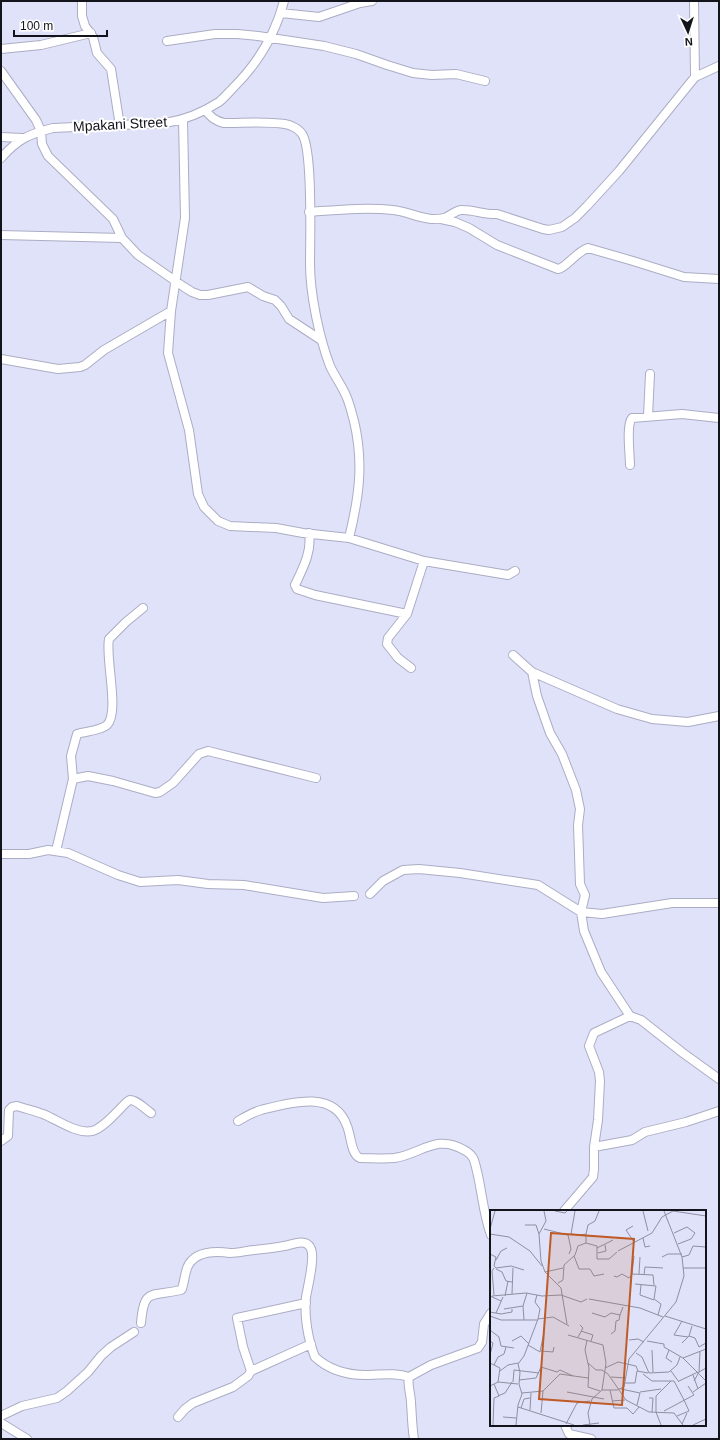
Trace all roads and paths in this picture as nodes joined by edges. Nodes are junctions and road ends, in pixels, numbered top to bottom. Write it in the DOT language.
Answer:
graph roads {
  1 [pos="82,1"];
  2 [pos="284,1"];
  3 [pos="372,1"];
  4 [pos="694,1"];
  5 [pos="281,13"];
  6 [pos="91,33"];
  7 [pos="271,38"];
  8 [pos="167,40"];
  9 [pos="1,49"];
  10 [pos="719,66"];
  11 [pos="1,71"];
  12 [pos="695,77"];
  13 [pos="485,81"];
  14 [pos="205,110"];
  15 [pos="183,120"];
  16 [pos="120,126"];
  17 [pos="41,131"];
  18 [pos="1,137"];
  19 [pos="23,138"];
  20 [pos="1,158"];
  21 [pos="310,212"];
  22 [pos="440,219"];
  23 [pos="1,235"];
  24 [pos="122,238"];
  25 [pos="719,279"];
  26 [pos="175,280"];
  27 [pos="171,311"];
  28 [pos="321,340"];
  29 [pos="1,359"];
  30 [pos="650,374"];
  31 [pos="648,416"];
  32 [pos="719,418"];
  33 [pos="630,465"];
  34 [pos="309,534"];
  35 [pos="349,538"];
  36 [pos="424,561"];
  37 [pos="515,571"];
  38 [pos="143,608"];
  39 [pos="407,614"];
  40 [pos="513,655"];
  41 [pos="412,668"];
  42 [pos="532,672"];
  43 [pos="719,716"];
  44 [pos="316,778"];
  45 [pos="73,779"];
  46 [pos="56,851"];
  47 [pos="1,854"];
  48 [pos="370,894"];
  49 [pos="354,896"];
  50 [pos="719,903"];
  51 [pos="582,912"];
  52 [pos="630,1016"];
  53 [pos="719,1079"];
  54 [pos="719,1111"];
  55 [pos="151,1113"];
  56 [pos="238,1121"];
  57 [pos="1,1141"];
  58 [pos="594,1147"];
  59 [pos="565,1210"];
  60 [pos="490,1231"];
  61 [pos="306,1303"];
  62 [pos="490,1315"];
  63 [pos="141,1323"];
  64 [pos="134,1332"];
  65 [pos="311,1344"];
  66 [pos="251,1371"];
  67 [pos="409,1377"];
  68 [pos="1,1416"];
  69 [pos="178,1417"];
  70 [pos="1,1423"];
  71 [pos="565,1426"];
  72 [pos="27,1439"];
  73 [pos="414,1439"];
  74 [pos="591,1439"];
  1 -- 6 [label="street"];
  2 -- 5 [label="street, Mpakani Street"];
  3 -- 5 [label="street"];
  4 -- 12 [label="street"];
  5 -- 7 [label="street, Mpakani Street"];
  6 -- 9 [label="street"];
  6 -- 16 [label="street"];
  7 -- 8 [label="street"];
  7 -- 13 [label="street"];
  7 -- 14 [label="street, Mpakani Street"];
  10 -- 12 [label="street"];
  11 -- 17 [label="street"];
  12 -- 22 [label="street"];
  14 -- 15 [label="street, Mpakani Street"];
  14 -- 21 [label="street"];
  15 -- 16 [label="street, Mpakani Street"];
  15 -- 26 [label="street"];
  16 -- 17 [label="street, Mpakani Street"];
  17 -- 19 [label="street, Mpakani Street"];
  17 -- 24 [label="street"];
  18 -- 19 [label="street"];
  19 -- 20 [label="street, Mpakani Street"];
  21 -- 22 [label="street"];
  21 -- 28 [label="street"];
  22 -- 25 [label="street"];
  23 -- 24 [label="street"];
  24 -- 26 [label="street"];
  26 -- 27 [label="street"];
  26 -- 28 [label="street"];
  27 -- 29 [label="street"];
  27 -- 34 [label="street"];
  28 -- 35 [label="street"];
  30 -- 31 [label="street"];
  31 -- 32 [label="street"];
  31 -- 33 [label="street"];
  34 -- 35 [label="street"];
  34 -- 39 [label="street"];
  35 -- 36 [label="street"];
  36 -- 37 [label="street"];
  36 -- 39 [label="street"];
  38 -- 45 [label="street"];
  39 -- 41 [label="street"];
  40 -- 42 [label="street"];
  42 -- 43 [label="street"];
  42 -- 51 [label="street"];
  44 -- 45 [label="street"];
  45 -- 46 [label="street"];
  46 -- 47 [label="street"];
  46 -- 49 [label="street"];
  48 -- 51 [label="street"];
  50 -- 51 [label="street"];
  51 -- 52 [label="street"];
  52 -- 53 [label="street"];
  52 -- 58 [label="street"];
  54 -- 58 [label="street"];
  55 -- 57 [label="street"];
  56 -- 60 [label="street"];
  58 -- 59 [label="street"];
  61 -- 63 [label="street"];
  61 -- 65 [label="street"];
  61 -- 66 [label="street"];
  62 -- 67 [label="street"];
  64 -- 68 [label="street"];
  65 -- 66 [label="street"];
  65 -- 67 [label="street"];
  66 -- 69 [label="street"];
  67 -- 73 [label="street"];
  70 -- 72 [label="street"];
  71 -- 74 [label="street"];
}
